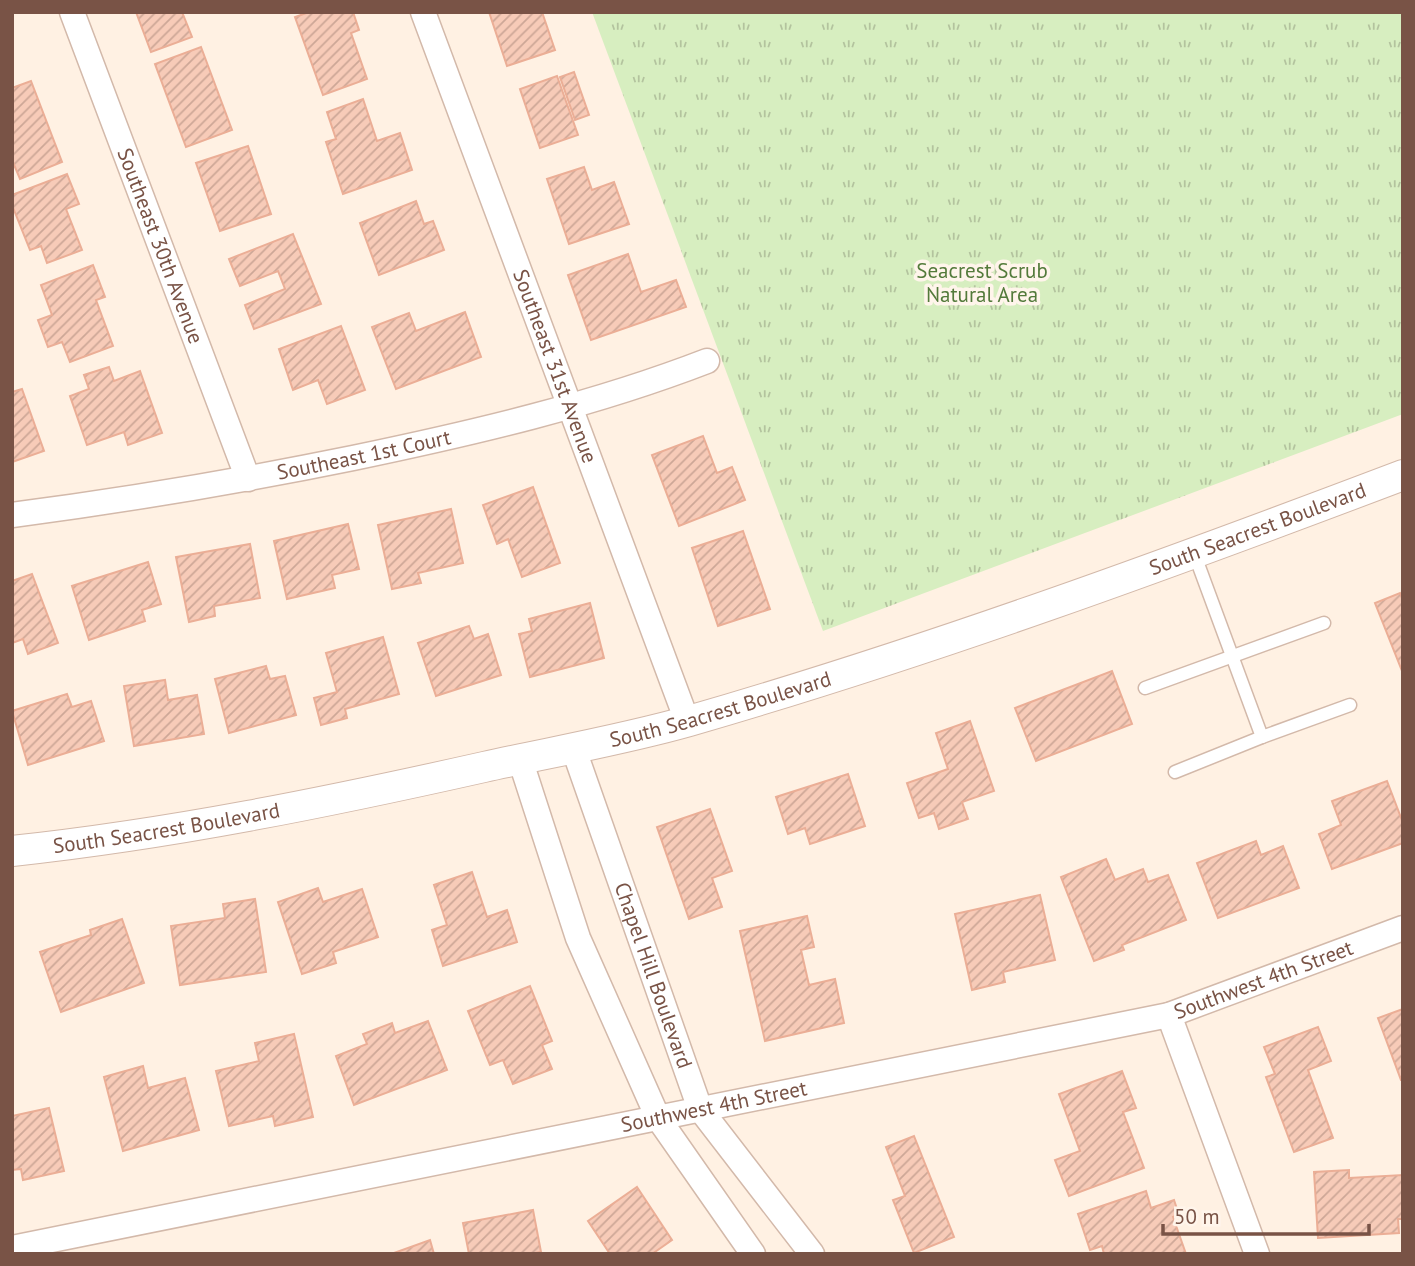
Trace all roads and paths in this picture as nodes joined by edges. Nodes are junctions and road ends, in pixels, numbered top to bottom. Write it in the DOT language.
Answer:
graph roads {
  1 [pos="72,12"];
  2 [pos="423,12"];
  3 [pos="707,361"];
  4 [pos="570,408"];
  5 [pos="1403,475"];
  6 [pos="248,479"];
  7 [pos="12,515"];
  8 [pos="1194,552"];
  9 [pos="1324,623"];
  10 [pos="1232,656"];
  11 [pos="1145,688"];
  12 [pos="1350,705"];
  13 [pos="687,721"];
  14 [pos="1262,737"];
  15 [pos="573,747"];
  16 [pos="520,759"];
  17 [pos="1175,772"];
  18 [pos="12,852"];
  19 [pos="1403,928"];
  20 [pos="1169,1015"];
  21 [pos="700,1109"];
  22 [pos="658,1118"];
  23 [pos="52,1247"];
  24 [pos="12,1248"];
  25 [pos="753,1254"];
  26 [pos="812,1254"];
  27 [pos="1257,1254"];
  1 -- 6 [label="street, Southeast 30th Avenue"];
  2 -- 4 [label="street, Southeast 31st Avenue"];
  3 -- 4 [label="street, Southeast 1st Court"];
  4 -- 6 [label="street, Southeast 1st Court"];
  4 -- 13 [label="street, Southeast 31st Avenue"];
  5 -- 8 [label="street, South Seacrest Boulevard"];
  6 -- 7 [label="street, Southeast 1st Court"];
  8 -- 10 [label="lane"];
  8 -- 13 [label="street, South Seacrest Boulevard"];
  9 -- 10 [label="lane"];
  10 -- 11 [label="lane"];
  10 -- 14 [label="lane"];
  12 -- 14 [label="lane"];
  13 -- 15 [label="street, South Seacrest Boulevard"];
  14 -- 17 [label="lane"];
  15 -- 16 [label="street, South Seacrest Boulevard"];
  15 -- 21 [label="street, Chapel Hill Boulevard"];
  16 -- 18 [label="street, South Seacrest Boulevard"];
  16 -- 22 [label="street"];
  19 -- 20 [label="street, Southwest 4th Street"];
  20 -- 21 [label="street, Southwest 4th Street"];
  20 -- 27 [label="street"];
  21 -- 22 [label="street, Southwest 4th Street"];
  21 -- 26 [label="street, Chapel Hill Boulevard"];
  22 -- 23 [label="street, Southwest 4th Street"];
  22 -- 25 [label="street"];
  23 -- 24 [label="street, Southwest 4th Street"];
}
